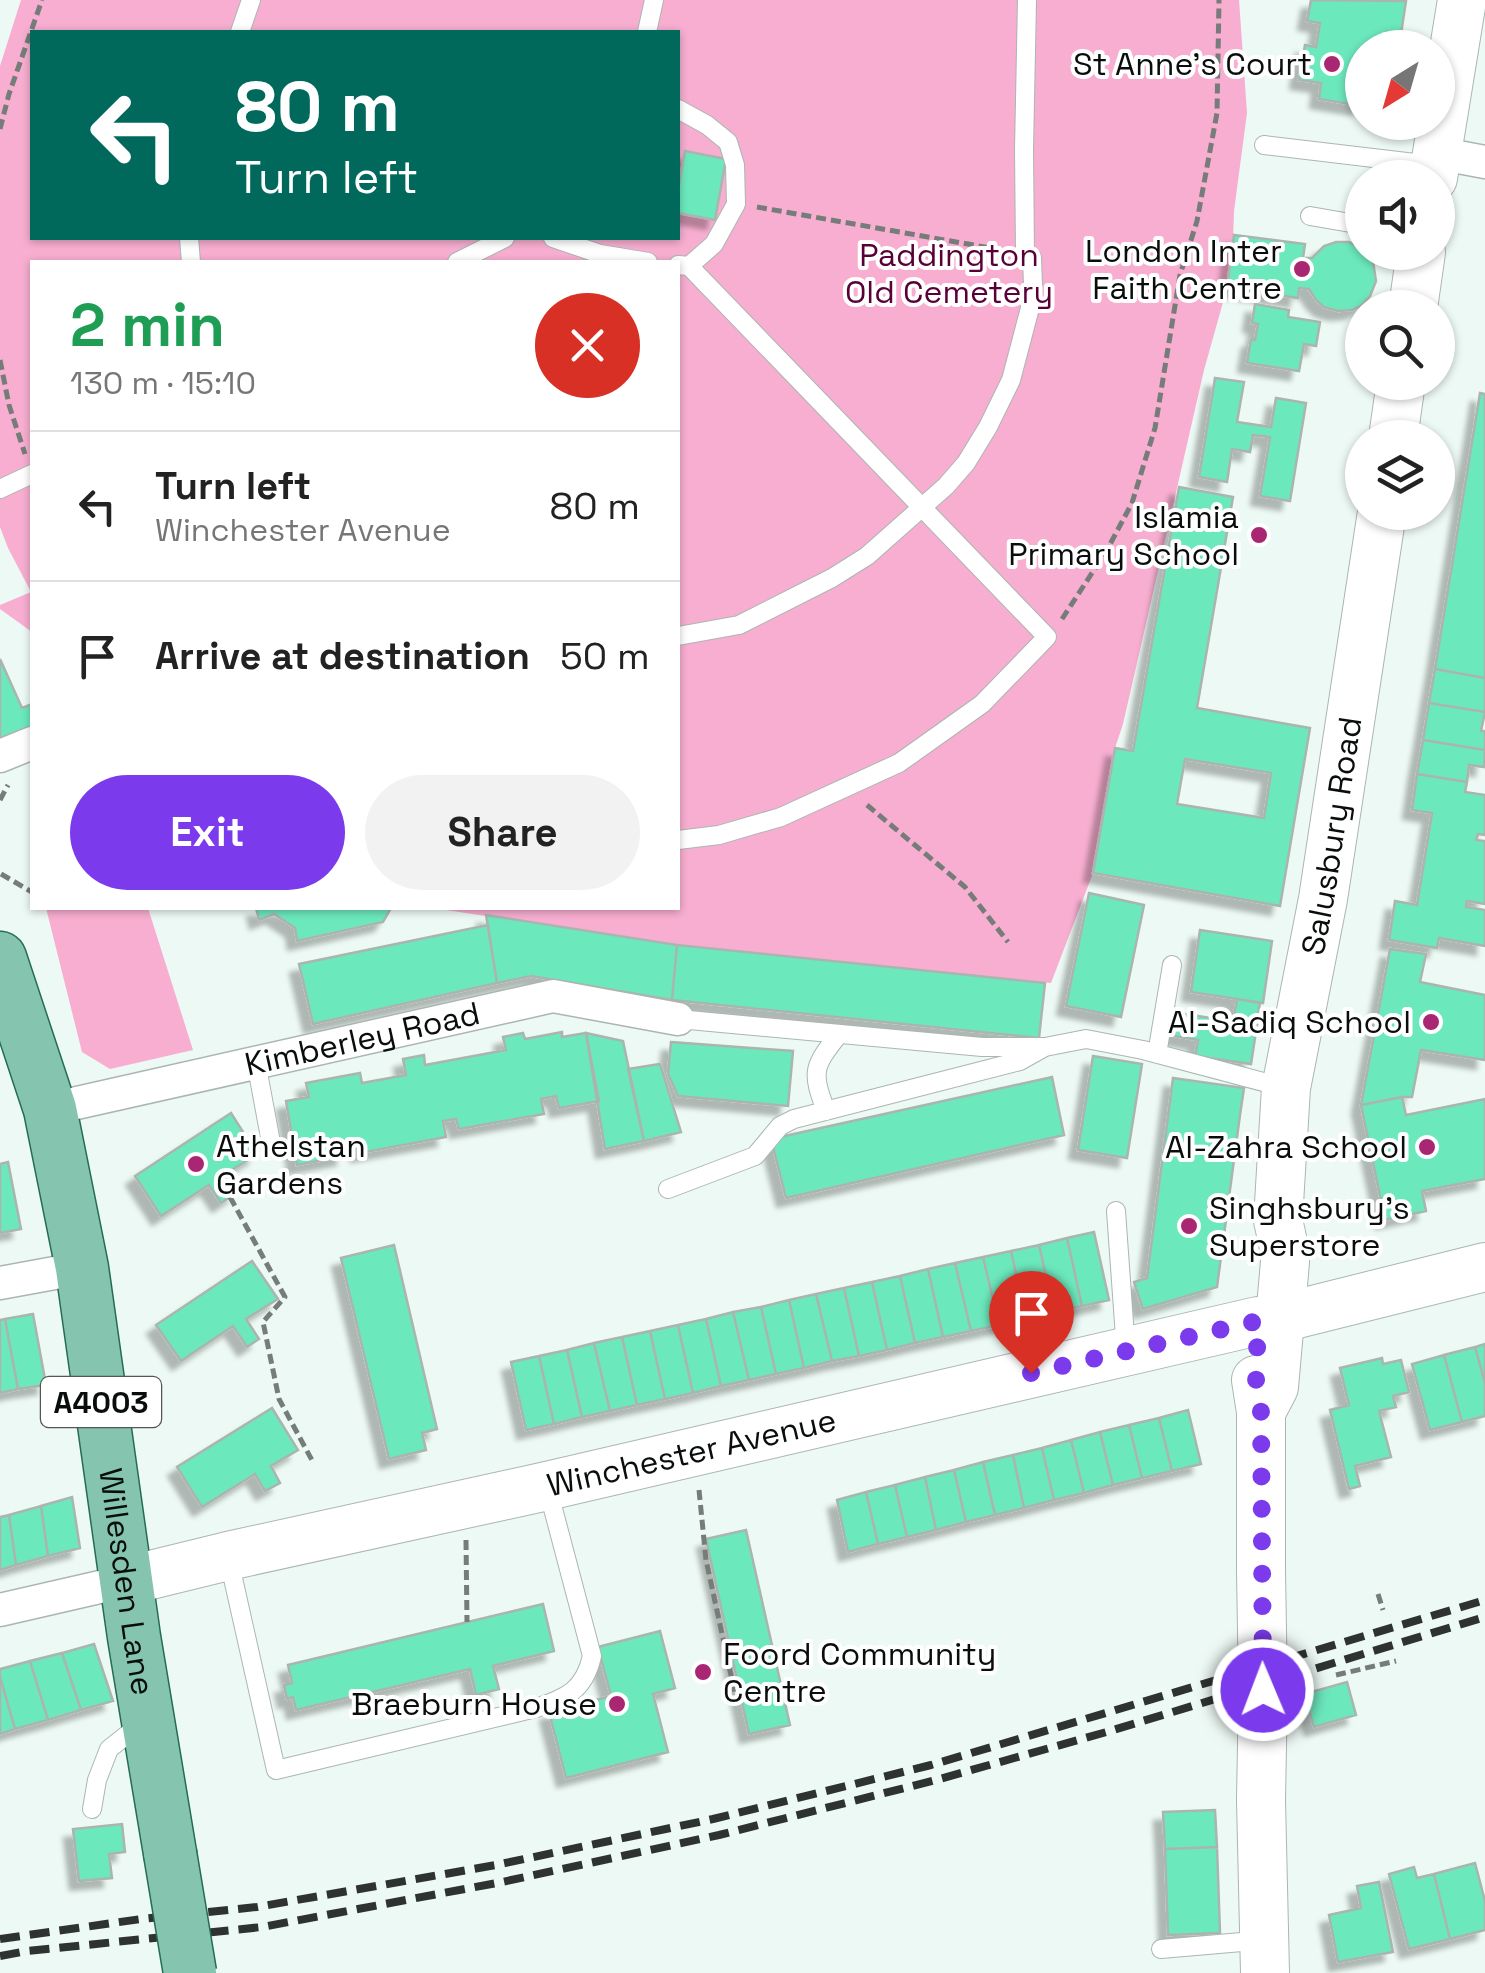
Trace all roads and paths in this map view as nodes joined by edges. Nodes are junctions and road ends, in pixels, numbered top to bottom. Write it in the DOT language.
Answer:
graph roads {
  1 [pos="42,0"];
  2 [pos="251,0"];
  3 [pos="654,0"];
  4 [pos="1028,0"];
  5 [pos="1219,0"];
  6 [pos="1462,0"];
  7 [pos="31,30"];
  8 [pos="241,30"];
  9 [pos="647,30"];
  10 [pos="30,34"];
  11 [pos="680,110"];
  12 [pos="0,128"];
  13 [pos="1264,145"];
  14 [pos="1392,160"];
  15 [pos="1436,160"];
  16 [pos="1485,162"];
  17 [pos="1455,164"];
  18 [pos="736,204"];
  19 [pos="1310,216"];
  20 [pos="1345,222"];
  21 [pos="501,240"];
  22 [pos="558,240"];
  23 [pos="1025,254"];
  24 [pos="599,258"];
  25 [pos="461,260"];
  26 [pos="683,266"];
  27 [pos="0,360"];
  28 [pos="30,466"];
  29 [pos="0,489"];
  30 [pos="923,507"];
  31 [pos="1379,530"];
  32 [pos="680,636"];
  33 [pos="1047,637"];
  34 [pos="30,744"];
  35 [pos="0,756"];
  36 [pos="844,790"];
  37 [pos="680,840"];
  38 [pos="1,874"];
  39 [pos="30,891"];
  40 [pos="1008,942"];
  41 [pos="0,958"];
  42 [pos="1172,964"];
  43 [pos="678,1019"];
  44 [pos="839,1034"];
  45 [pos="1045,1047"];
  46 [pos="1157,1054"];
  47 [pos="256,1062"];
  48 [pos="1286,1088"];
  49 [pos="50,1110"];
  50 [pos="826,1111"];
  51 [pos="272,1148"];
  52 [pos="668,1190"];
  53 [pos="230,1197"];
  54 [pos="1116,1211"];
  55 [pos="1485,1266"];
  56 [pos="82,1268"];
  57 [pos="0,1283"];
  58 [pos="1269,1320"];
  59 [pos="1126,1351"];
  60 [pos="692,1452"];
  61 [pos="314,1464"];
  62 [pos="548,1486"];
  63 [pos="466,1504"];
  64 [pos="228,1556"];
  65 [pos="126,1582"];
  66 [pos="1378,1594"];
  67 [pos="0,1610"];
  68 [pos="1383,1610"];
  69 [pos="467,1622"];
  70 [pos="1390,1655"];
  71 [pos="1336,1675"];
  72 [pos="737,1704"];
  73 [pos="147,1718"];
  74 [pos="92,1809"];
  75 [pos="1160,1950"];
  76 [pos="1265,1956"];
  77 [pos="190,1973"];
  1 -- 7 [label="path"];
  2 -- 8 [label="lane"];
  3 -- 9 [label="lane"];
  4 -- 23 [label="lane"];
  5 -- 33 [label="path"];
  6 -- 15 [label="street"];
  10 -- 12 [label="path"];
  11 -- 18 [label="lane"];
  13 -- 14 [label="lane"];
  16 -- 17 [label="street"];
  18 -- 23 [label="path"];
  18 -- 26 [label="lane"];
  19 -- 20 [label="lane"];
  21 -- 25 [label="lane"];
  22 -- 24 [label="lane"];
  23 -- 30 [label="lane"];
  26 -- 30 [label="lane"];
  27 -- 28 [label="path"];
  28 -- 29 [label="lane"];
  30 -- 32 [label="lane"];
  30 -- 33 [label="lane"];
  31 -- 48 [label="street, Salusbury Road"];
  33 -- 36 [label="lane"];
  34 -- 35 [label="street"];
  36 -- 37 [label="lane"];
  36 -- 40 [label="path"];
  38 -- 39 [label="path"];
  41 -- 49 [label="main road, Willesden Lane / A4003"];
  42 -- 46 [label="lane"];
  43 -- 44 [label="lane"];
  43 -- 47 [label="street, Kimberley Road"];
  44 -- 45 [label="lane"];
  44 -- 50 [label="lane"];
  45 -- 46 [label="lane"];
  45 -- 50 [label="lane"];
  46 -- 48 [label="lane"];
  47 -- 49 [label="street, Kimberley Road"];
  47 -- 51 [label="lane"];
  48 -- 58 [label="street, Salusbury Road"];
  49 -- 56 [label="main road, Willesden Lane / A4003"];
  50 -- 52 [label="lane"];
  53 -- 61 [label="path"];
  54 -- 59 [label="lane"];
  55 -- 58 [label="street, Winchester Avenue"];
  56 -- 57 [label="street"];
  56 -- 65 [label="main road, Willesden Lane / A4003"];
  58 -- 59 [label="street, Winchester Avenue"];
  58 -- 76 [label="street, Salusbury Road, bridge"];
  59 -- 60 [label="street, Winchester Avenue"];
  60 -- 62 [label="street, Winchester Avenue"];
  60 -- 72 [label="path"];
  62 -- 63 [label="street, Winchester Avenue"];
  62 -- 64 [label="lane"];
  63 -- 64 [label="street, Winchester Avenue"];
  63 -- 69 [label="path"];
  64 -- 65 [label="street, Winchester Avenue"];
  65 -- 67 [label="street"];
  65 -- 73 [label="main road, Willesden Lane / A4003"];
  66 -- 68 [label="path"];
  70 -- 71 [label="path"];
  73 -- 74 [label="lane"];
  73 -- 77 [label="main road, Willesden Lane / A4003, bridge"];
  75 -- 76 [label="lane"];
}
